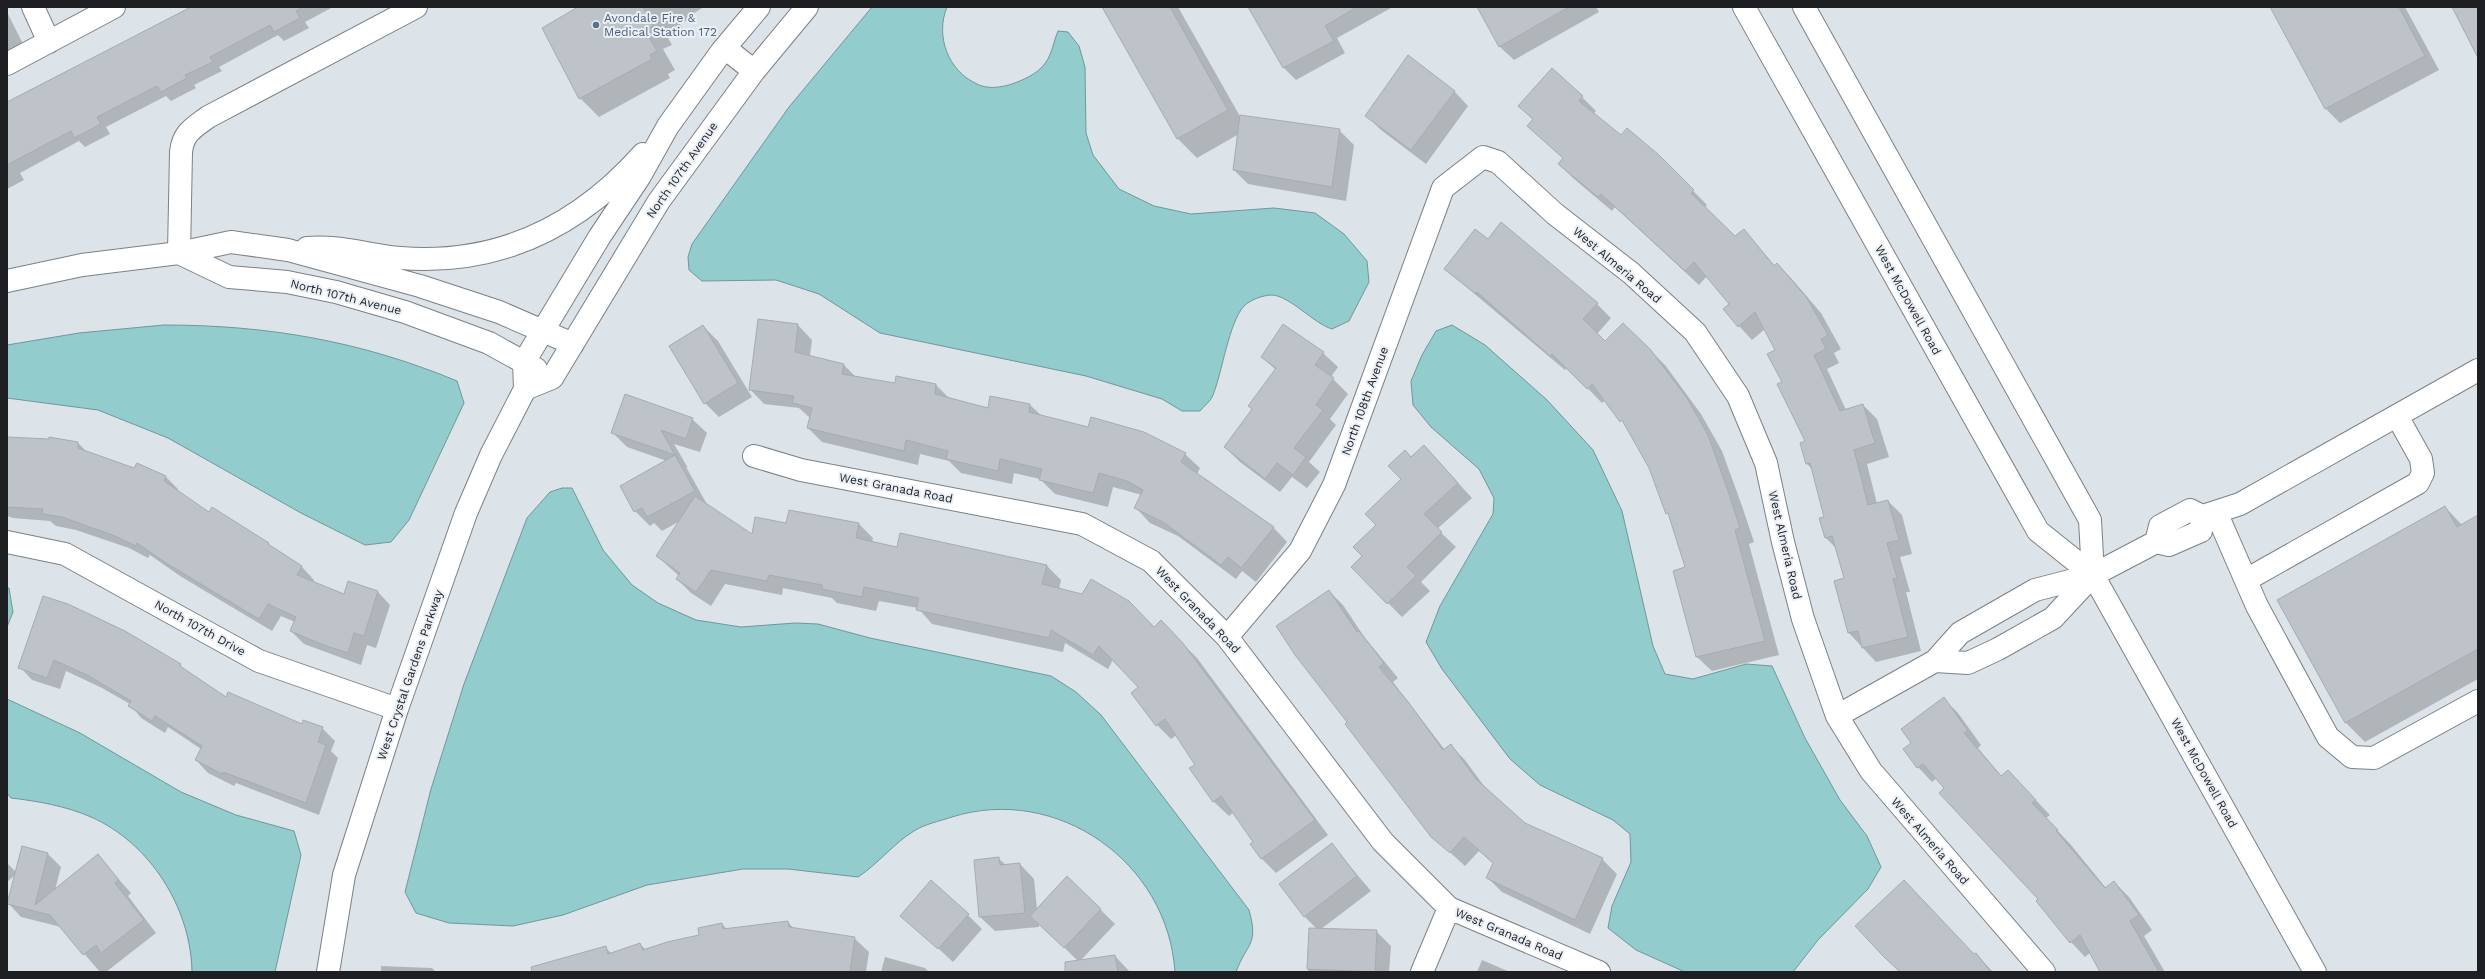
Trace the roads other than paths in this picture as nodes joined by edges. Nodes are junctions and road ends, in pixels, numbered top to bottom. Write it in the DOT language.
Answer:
graph roads {
  1 [pos="33,7"];
  2 [pos="114,7"];
  3 [pos="416,7"];
  4 [pos="759,7"];
  5 [pos="807,7"];
  6 [pos="1744,7"];
  7 [pos="1804,7"];
  8 [pos="49,42"];
  9 [pos="725,48"];
  10 [pos="7,64"];
  11 [pos="754,71"];
  12 [pos="668,126"];
  13 [pos="1483,157"];
  14 [pos="288,250"];
  15 [pos="179,253"];
  16 [pos="7,280"];
  17 [pos="534,347"];
  18 [pos="562,361"];
  19 [pos="2475,375"];
  20 [pos="525,389"];
  21 [pos="2397,416"];
  22 [pos="754,456"];
  23 [pos="2209,514"];
  24 [pos="7,542"];
  25 [pos="2093,575"];
  26 [pos="2246,580"];
  27 [pos="1227,637"];
  28 [pos="1936,661"];
  29 [pos="2478,701"];
  30 [pos="396,709"];
  31 [pos="1837,716"];
  32 [pos="1450,908"];
  33 [pos="328,972"];
  34 [pos="1422,972"];
  35 [pos="1599,972"];
  36 [pos="2044,972"];
  37 [pos="2315,972"];
  1 -- 8 [label="street"];
  2 -- 8 [label="street"];
  3 -- 15 [label="street"];
  4 -- 9 [label="street"];
  5 -- 11 [label="street, North 107th Avenue"];
  6 -- 25 [label="street, West McDowell Road"];
  7 -- 25 [label="street, West McDowell Road"];
  8 -- 10 [label="street"];
  9 -- 11 [label="street"];
  9 -- 12 [label="street"];
  11 -- 18 [label="street, North 107th Avenue"];
  12 -- 14 [label="street"];
  12 -- 17 [label="street"];
  13 -- 27 [label="street, North 108th Avenue"];
  13 -- 31 [label="street, West Almeria Road"];
  14 -- 15 [label="street, North 107th Avenue"];
  14 -- 17 [label="street, North 107th Avenue"];
  15 -- 16 [label="street, North 107th Avenue"];
  15 -- 17 [label="street, North 107th Avenue"];
  17 -- 18 [label="street, North 107th Avenue"];
  17 -- 18 [label="street, North 107th Avenue"];
  17 -- 20 [label="street, West Crystal Gardens Parkway"];
  18 -- 20 [label="street"];
  19 -- 21 [label="street"];
  20 -- 30 [label="street, West Crystal Gardens Parkway"];
  21 -- 23 [label="street"];
  21 -- 26 [label="street"];
  22 -- 27 [label="street, West Granada Road"];
  23 -- 25 [label="street"];
  23 -- 26 [label="street"];
  24 -- 30 [label="street, North 107th Drive"];
  25 -- 28 [label="street"];
  25 -- 28 [label="street"];
  25 -- 37 [label="street, West McDowell Road"];
  26 -- 29 [label="street"];
  27 -- 32 [label="street, West Granada Road"];
  28 -- 31 [label="street"];
  30 -- 33 [label="street, West Crystal Gardens Parkway"];
  31 -- 36 [label="street, West Almeria Road"];
  32 -- 34 [label="street"];
  32 -- 35 [label="street, West Granada Road"];
}
